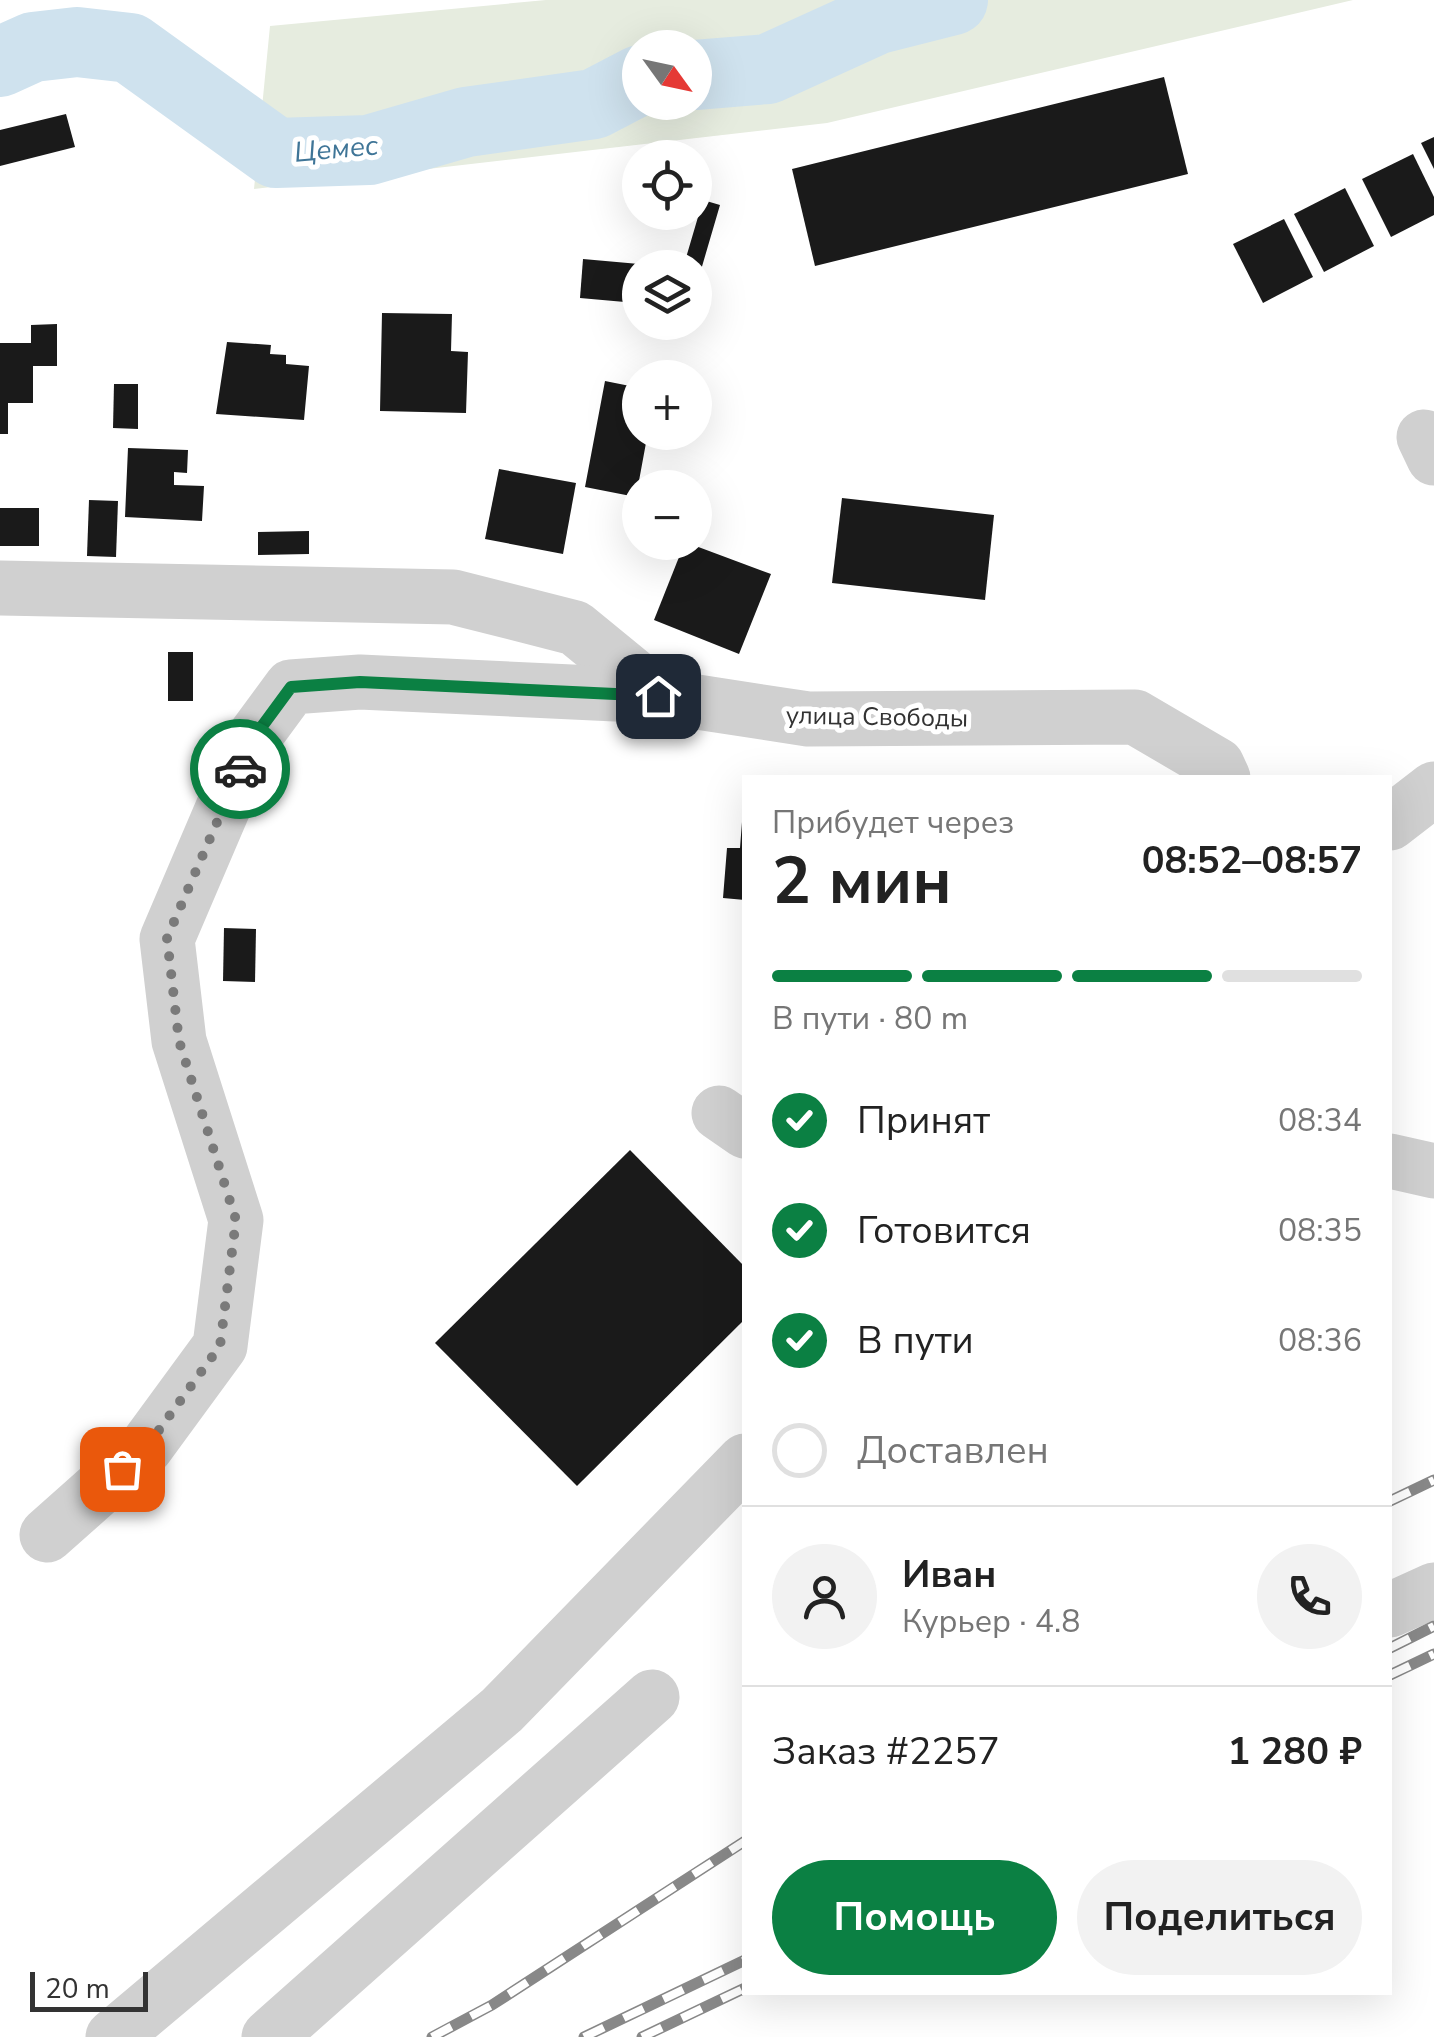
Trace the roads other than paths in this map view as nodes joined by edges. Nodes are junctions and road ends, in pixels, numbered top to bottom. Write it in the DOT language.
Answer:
graph roads {
  1 [pos="0,588"];
  2 [pos="658,696"];
  3 [pos="1222,775"];
  4 [pos="1434,789"];
  5 [pos="1392,821"];
  6 [pos="1392,1160"];
  7 [pos="1434,1171"];
  8 [pos="742,1464"];
  9 [pos="47,1535"];
  10 [pos="1434,1590"];
  11 [pos="1392,1609"];
  12 [pos="652,1697"];
  13 [pos="113,2037"];
  14 [pos="269,2037"];
  1 -- 2 [label="street"];
  2 -- 3 [label="street, улица Свободы"];
  2 -- 9 [label="street, улица Свободы"];
  4 -- 5 [label="street"];
  6 -- 7 [label="street"];
  8 -- 13 [label="street"];
  10 -- 11 [label="street"];
  12 -- 14 [label="street"];
}
